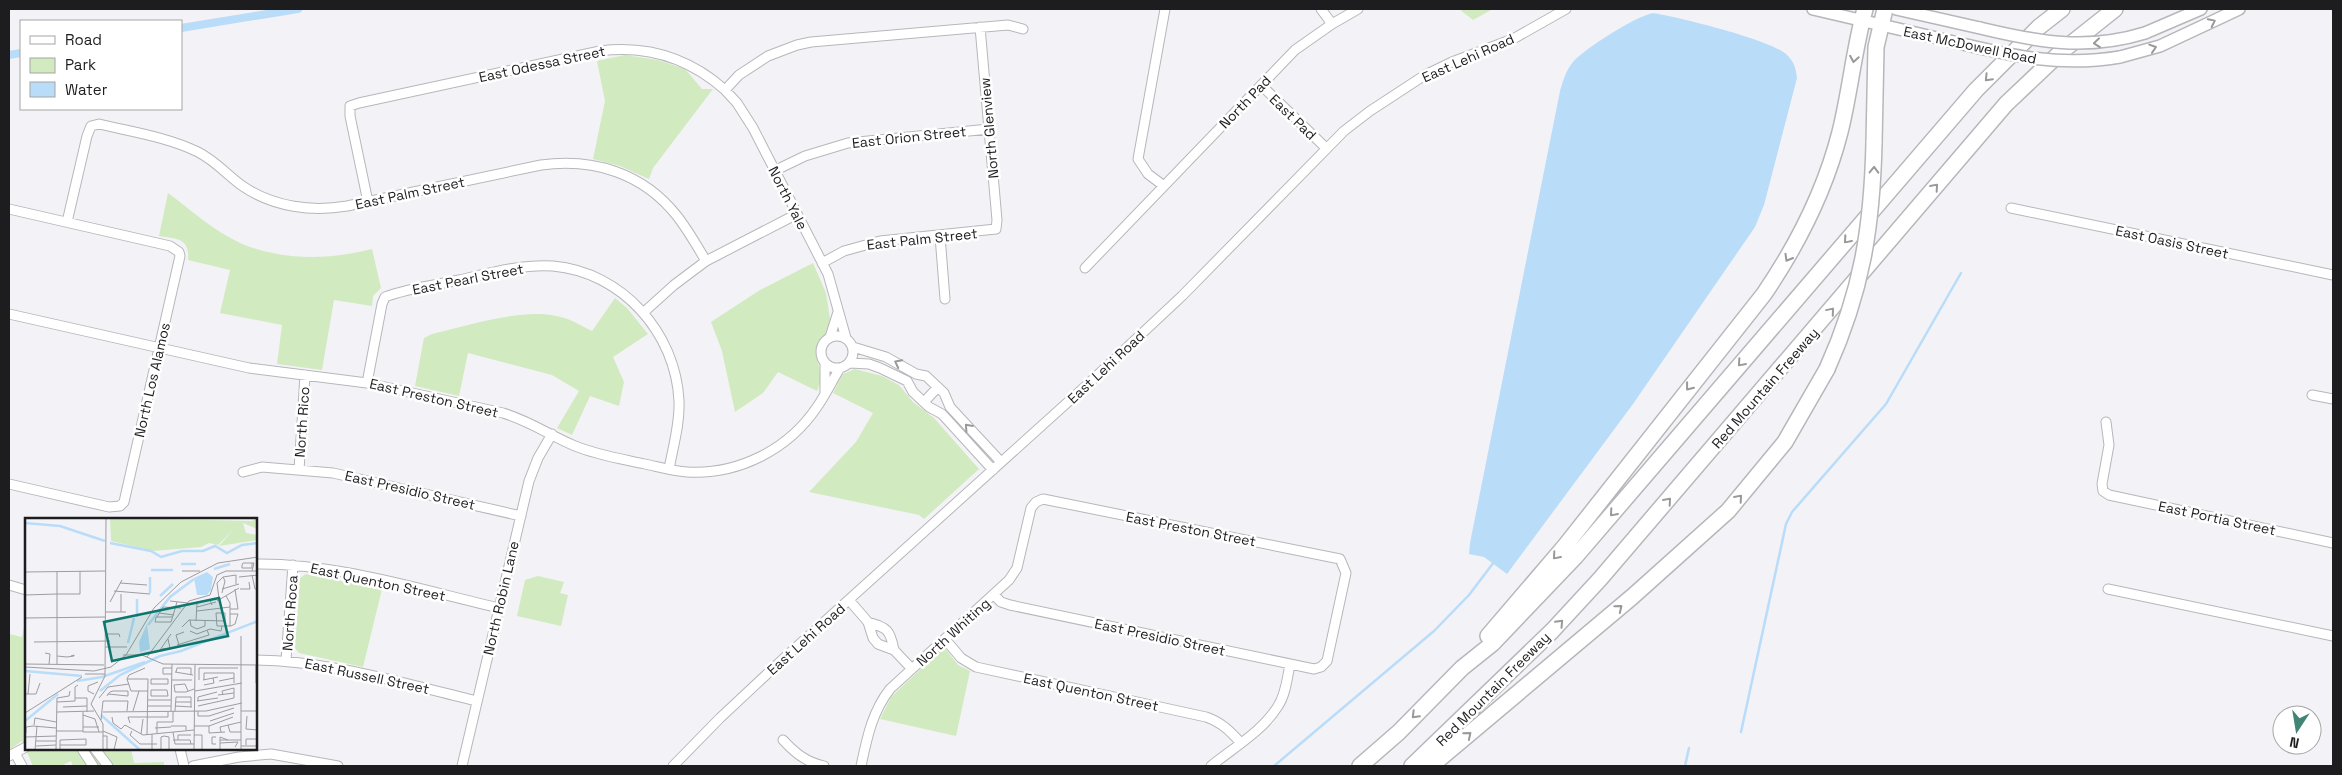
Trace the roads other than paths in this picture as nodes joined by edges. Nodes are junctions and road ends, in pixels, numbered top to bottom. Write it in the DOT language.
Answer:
graph roads {
  1 [pos="1165,9"];
  2 [pos="1321,9"];
  3 [pos="1358,9"];
  4 [pos="1566,9"];
  5 [pos="1813,9"];
  6 [pos="1885,9"];
  7 [pos="1896,9"];
  8 [pos="2062,9"];
  9 [pos="2114,9"];
  10 [pos="2201,9"];
  11 [pos="2239,9"];
  12 [pos="1864,15"];
  13 [pos="1332,24"];
  14 [pos="1882,25"];
  15 [pos="980,27"];
  16 [pos="1023,29"];
  17 [pos="1261,85"];
  18 [pos="725,90"];
  19 [pos="990,129"];
  20 [pos="1326,148"];
  21 [pos="774,171"];
  22 [pos="1164,186"];
  23 [pos="368,202"];
  24 [pos="2011,208"];
  25 [pos="9,209"];
  26 [pos="797,214"];
  27 [pos="67,222"];
  28 [pos="996,230"];
  29 [pos="940,236"];
  30 [pos="706,261"];
  31 [pos="822,263"];
  32 [pos="1085,268"];
  33 [pos="2333,275"];
  34 [pos="945,298"];
  35 [pos="838,312"];
  36 [pos="643,313"];
  37 [pos="9,314"];
  38 [pos="830,337"];
  39 [pos="846,338"];
  40 [pos="853,347"];
  41 [pos="160,348"];
  42 [pos="825,363"];
  43 [pos="850,363"];
  44 [pos="840,368"];
  45 [pos="306,375"];
  46 [pos="367,383"];
  47 [pos="938,387"];
  48 [pos="825,393"];
  49 [pos="2312,395"];
  50 [pos="2333,399"];
  51 [pos="924,402"];
  52 [pos="2106,422"];
  53 [pos="552,434"];
  54 [pos="1001,462"];
  55 [pos="669,469"];
  56 [pos="299,470"];
  57 [pos="993,470"];
  58 [pos="243,472"];
  59 [pos="9,484"];
  60 [pos="1043,499"];
  61 [pos="520,516"];
  62 [pos="2333,543"];
  63 [pos="258,564"];
  64 [pos="293,565"];
  65 [pos="9,585"];
  66 [pos="2108,589"];
  67 [pos="25,590"];
  68 [pos="994,595"];
  69 [pos="849,600"];
  70 [pos="499,608"];
  71 [pos="868,622"];
  72 [pos="2333,636"];
  73 [pos="945,638"];
  74 [pos="894,650"];
  75 [pos="258,660"];
  76 [pos="286,660"];
  77 [pos="1327,661"];
  78 [pos="1290,665"];
  79 [pos="1462,668"];
  80 [pos="912,669"];
  81 [pos="478,701"];
  82 [pos="783,740"];
  83 [pos="1240,742"];
  84 [pos="25,748"];
  85 [pos="83,750"];
  86 [pos="96,750"];
  87 [pos="180,750"];
  88 [pos="12,755"];
  89 [pos="22,766"];
  90 [pos="93,766"];
  91 [pos="108,766"];
  92 [pos="184,766"];
  93 [pos="193,766"];
  94 [pos="338,766"];
  95 [pos="462,766"];
  96 [pos="673,766"];
  97 [pos="824,766"];
  98 [pos="861,766"];
  99 [pos="1211,766"];
  100 [pos="1360,766"];
  101 [pos="1412,766"];
  102 [pos="1431,766"];
  1 -- 22 [label="street"];
  2 -- 13 [label="street"];
  3 -- 13 [label="street, North Pad"];
  4 -- 20 [label="street, East Lehi Road"];
  5 -- 12 [label="main road, East McDowell Road"];
  6 -- 14 [label="highway"];
  10 -- 7 [label="main road, East McDowell Road, one-way, bridge"];
  8 -- 79 [label="highway, one-way"];
  101 -- 9 [label="highway, Red Mountain Freeway, one-way"];
  14 -- 11 [label="main road, East McDowell Road, one-way, bridge"];
  12 -- 14 [label="main road, East McDowell Road"];
  12 -- 79 [label="highway, one-way"];
  13 -- 17 [label="street, North Pad"];
  102 -- 14 [label="highway, one-way, bridge"];
  15 -- 16 [label="street"];
  15 -- 18 [label="street"];
  15 -- 19 [label="street, North Glenview"];
  17 -- 20 [label="street, East Pad"];
  17 -- 22 [label="street, North Pad"];
  18 -- 21 [label="street, North Yale"];
  18 -- 23 [label="street, East Odessa Street"];
  19 -- 21 [label="street, East Orion Street"];
  19 -- 28 [label="street, North Glenview"];
  20 -- 54 [label="street, East Lehi Road"];
  21 -- 26 [label="street, North Yale"];
  22 -- 32 [label="street, North Pad"];
  23 -- 27 [label="street, East Palm Street"];
  23 -- 30 [label="street, East Palm Street"];
  24 -- 33 [label="street, East Oasis Street"];
  25 -- 27 [label="street"];
  26 -- 30 [label="street"];
  26 -- 31 [label="street, North Yale"];
  27 -- 41 [label="street, North Los Alamos"];
  28 -- 29 [label="street, East Palm Street"];
  29 -- 31 [label="street, East Palm Street"];
  29 -- 34 [label="street"];
  30 -- 36 [label="street"];
  31 -- 35 [label="street, North Yale"];
  35 -- 38 [label="street, North Yale"];
  35 -- 39 [label="street, North Yale"];
  36 -- 46 [label="street, East Pearl Street"];
  36 -- 55 [label="street, East Pearl Street"];
  37 -- 41 [label="street, East Preston Street"];
  38 -- 39 [label="street"];
  38 -- 42 [label="street"];
  39 -- 40 [label="street"];
  40 -- 43 [label="street"];
  47 -- 40 [label="street, one-way"];
  41 -- 45 [label="street, East Preston Street"];
  41 -- 59 [label="street, North Los Alamos"];
  42 -- 44 [label="street"];
  42 -- 48 [label="street"];
  43 -- 44 [label="street"];
  43 -- 51 [label="street"];
  44 -- 48 [label="street, East Preston Street"];
  45 -- 46 [label="street, East Preston Street"];
  45 -- 56 [label="street, North Rico"];
  46 -- 53 [label="street, East Preston Street"];
  47 -- 51 [label="street"];
  54 -- 47 [label="street, one-way"];
  48 -- 55 [label="street, East Preston Street"];
  49 -- 50 [label="street"];
  51 -- 57 [label="street"];
  52 -- 62 [label="street, East Portia Street"];
  53 -- 55 [label="street, East Preston Street"];
  53 -- 61 [label="street, North Robin Lane"];
  54 -- 57 [label="street, East Lehi Road"];
  56 -- 58 [label="street, East Presidio Street"];
  56 -- 61 [label="street, East Presidio Street"];
  57 -- 69 [label="street, East Lehi Road"];
  60 -- 68 [label="street, North Whiting"];
  60 -- 77 [label="street, East Preston Street"];
  61 -- 70 [label="street, North Robin Lane"];
  63 -- 64 [label="street, East Quenton Street"];
  64 -- 70 [label="street, East Quenton Street"];
  64 -- 76 [label="street, North Roca"];
  65 -- 67 [label="street"];
  66 -- 72 [label="street"];
  68 -- 73 [label="street, North Whiting"];
  68 -- 78 [label="street, East Presidio Street"];
  69 -- 71 [label="street"];
  69 -- 96 [label="street, East Lehi Road"];
  70 -- 81 [label="street, North Robin Lane"];
  71 -- 74 [label="street"];
  71 -- 74 [label="street"];
  73 -- 80 [label="street, North Whiting"];
  73 -- 83 [label="street, East Quenton Street"];
  74 -- 80 [label="street"];
  75 -- 76 [label="street, East Russell Street"];
  76 -- 81 [label="street, East Russell Street"];
  77 -- 78 [label="street, East Presidio Street"];
  78 -- 83 [label="street"];
  79 -- 100 [label="highway, one-way"];
  80 -- 98 [label="street, North Whiting"];
  81 -- 95 [label="street, North Robin Lane"];
  82 -- 97 [label="street"];
  83 -- 99 [label="street"];
  84 -- 88 [label="street"];
  85 -- 90 [label="street"];
  86 -- 91 [label="street"];
  87 -- 92 [label="street"];
  88 -- 89 [label="street"];
  93 -- 94 [label="street"];
}
